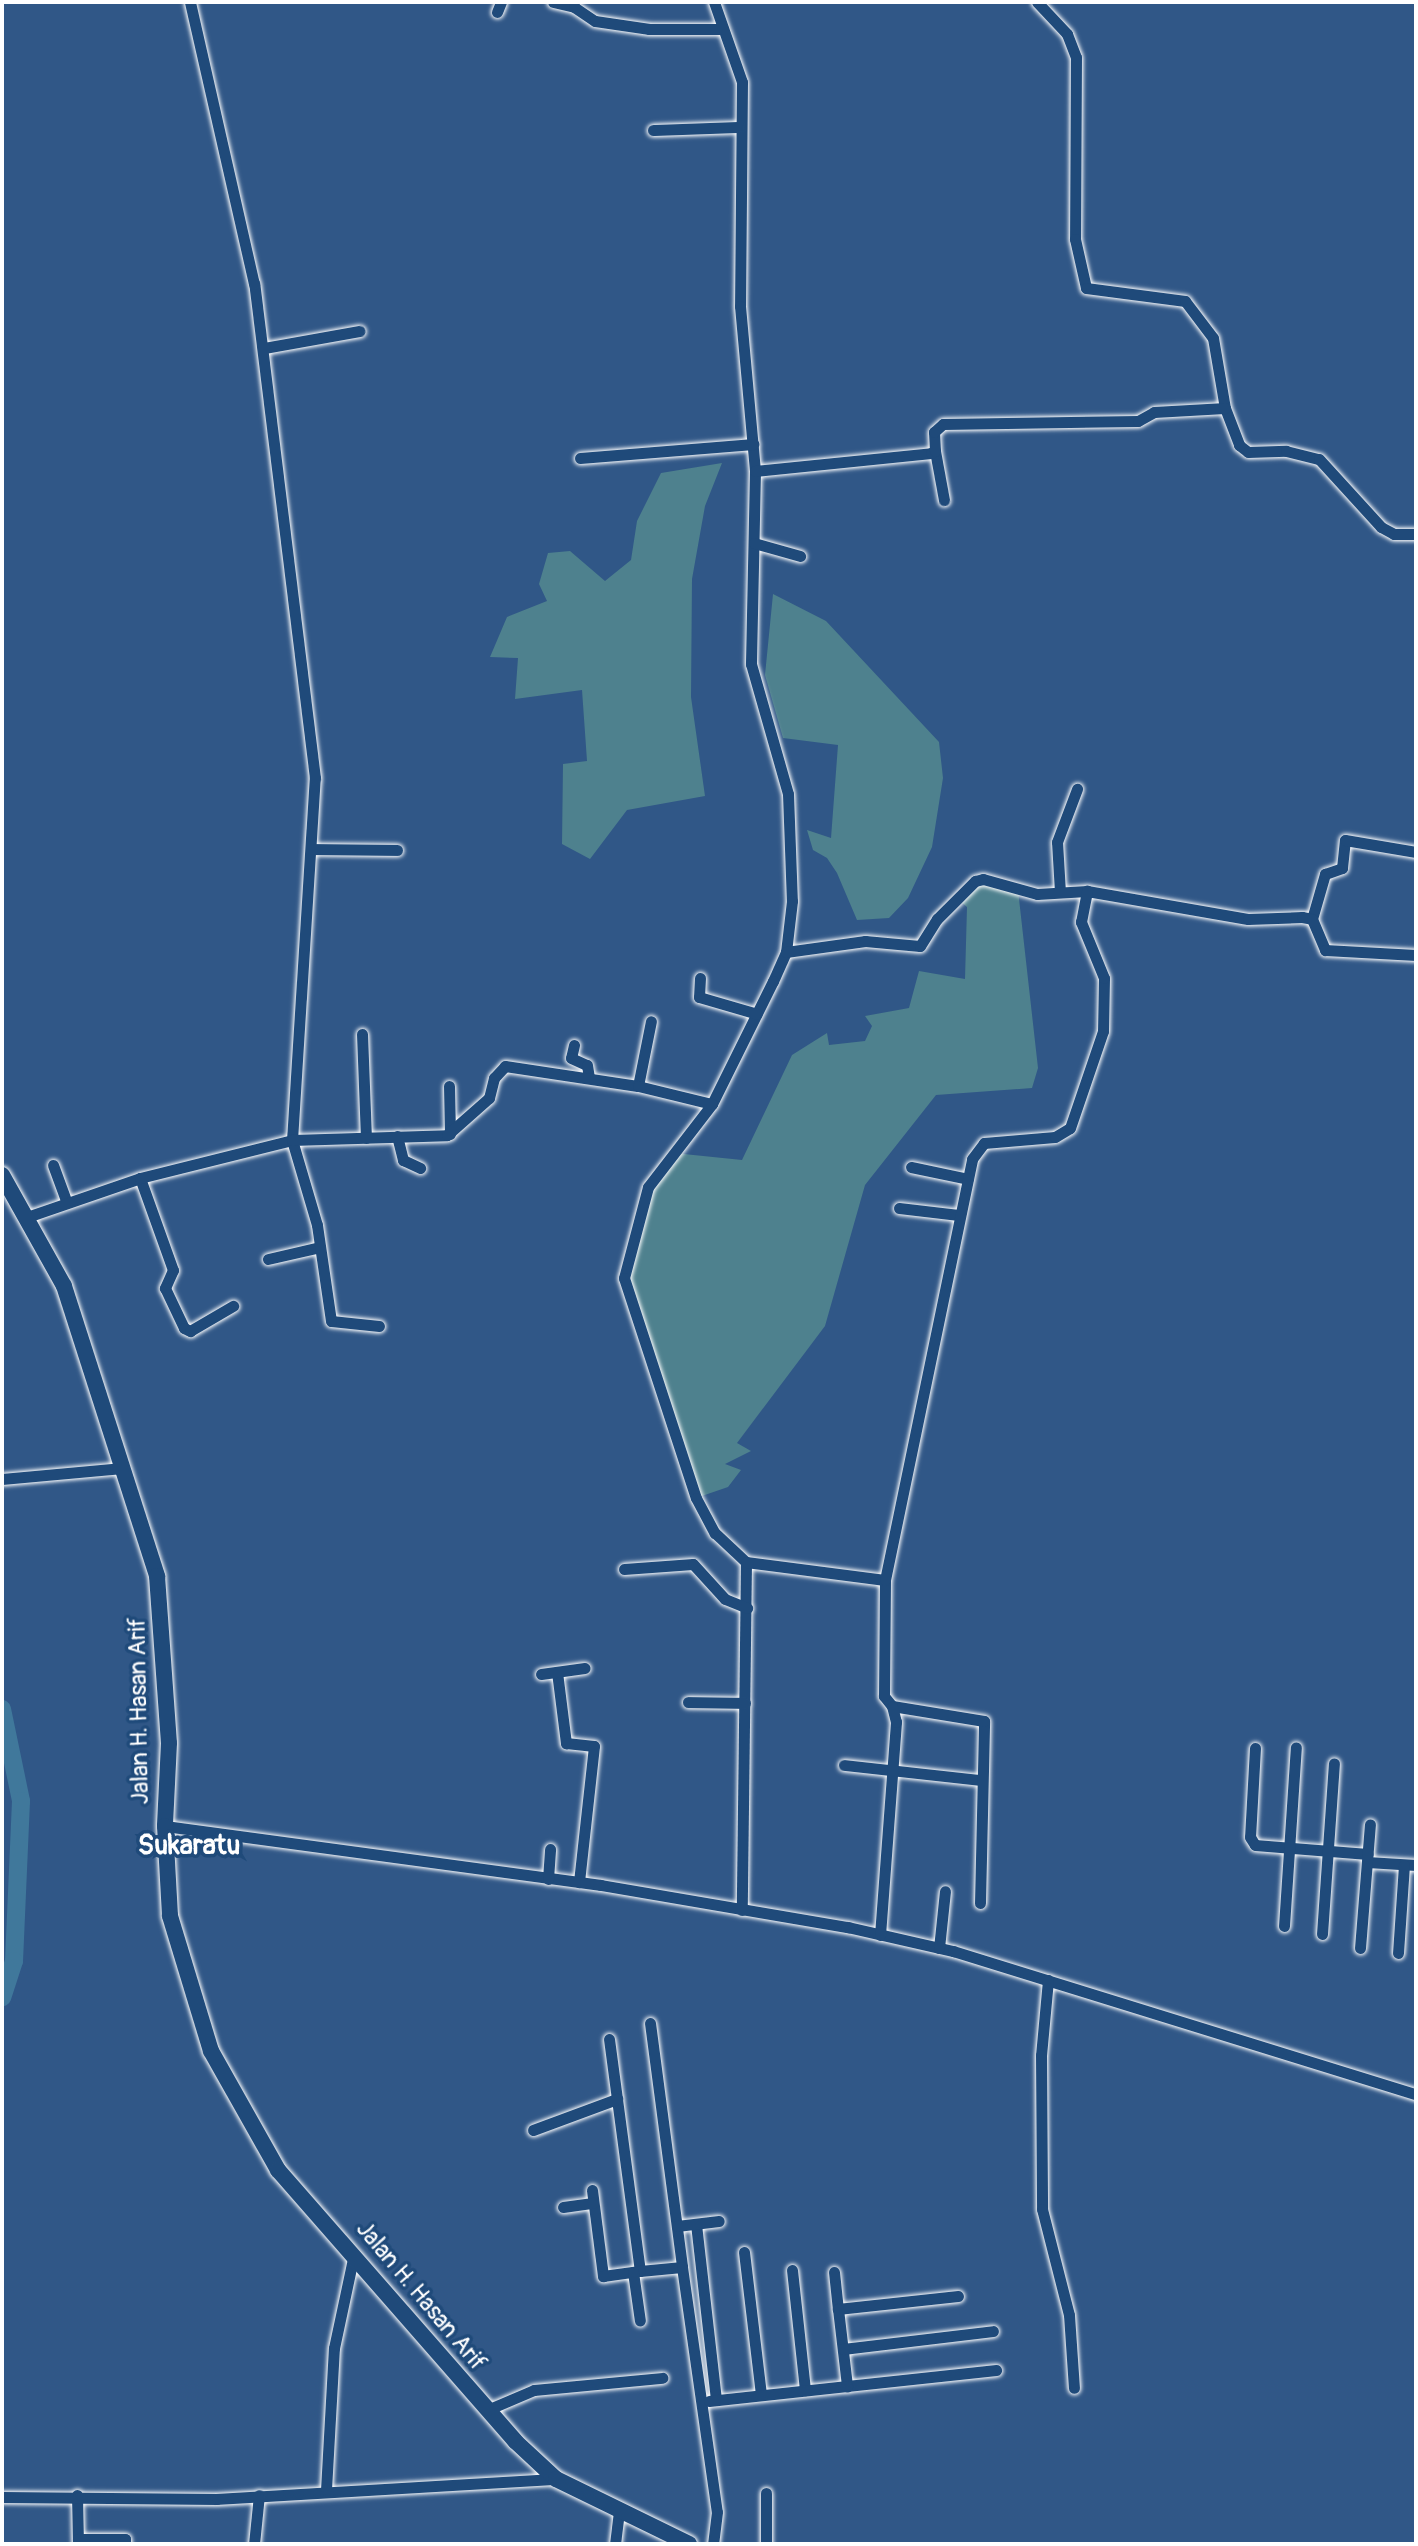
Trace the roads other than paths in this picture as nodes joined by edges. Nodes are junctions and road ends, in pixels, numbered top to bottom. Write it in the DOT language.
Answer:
graph roads {
  1 [pos="190,2"];
  2 [pos="553,2"];
  3 [pos="714,2"];
  4 [pos="1037,2"];
  5 [pos="723,29"];
  6 [pos="739,127"];
  7 [pos="653,130"];
  8 [pos="359,331"];
  9 [pos="264,348"];
  10 [pos="1225,408"];
  11 [pos="753,444"];
  12 [pos="928,453"];
  13 [pos="580,458"];
  14 [pos="755,471"];
  15 [pos="944,500"];
  16 [pos="1416,534"];
  17 [pos="754,543"];
  18 [pos="800,556"];
  19 [pos="1077,789"];
  20 [pos="313,849"];
  21 [pos="397,850"];
  22 [pos="1416,852"];
  23 [pos="1087,891"];
  24 [pos="1060,892"];
  25 [pos="1312,919"];
  26 [pos="786,952"];
  27 [pos="1416,955"];
  28 [pos="700,978"];
  29 [pos="757,1014"];
  30 [pos="651,1021"];
  31 [pos="362,1034"];
  32 [pos="574,1045"];
  33 [pos="589,1078"];
  34 [pos="449,1086"];
  35 [pos="638,1086"];
  36 [pos="712,1104"];
  37 [pos="450,1134"];
  38 [pos="397,1136"];
  39 [pos="366,1138"];
  40 [pos="292,1140"];
  41 [pos="53,1165"];
  42 [pos="911,1167"];
  43 [pos="420,1168"];
  44 [pos="2,1175"];
  45 [pos="140,1178"];
  46 [pos="968,1179"];
  47 [pos="67,1203"];
  48 [pos="899,1208"];
  49 [pos="959,1215"];
  50 [pos="27,1217"];
  51 [pos="320,1247"];
  52 [pos="268,1259"];
  53 [pos="233,1306"];
  54 [pos="379,1326"];
  55 [pos="122,1468"];
  56 [pos="2,1479"];
  57 [pos="746,1562"];
  58 [pos="624,1569"];
  59 [pos="885,1580"];
  60 [pos="747,1608"];
  61 [pos="585,1668"];
  62 [pos="557,1672"];
  63 [pos="541,1674"];
  64 [pos="688,1702"];
  65 [pos="745,1703"];
  66 [pos="892,1706"];
  67 [pos="1296,1747"];
  68 [pos="1255,1748"];
  69 [pos="1334,1763"];
  70 [pos="844,1765"];
  71 [pos="891,1770"];
  72 [pos="980,1780"];
  73 [pos="1370,1824"];
  74 [pos="165,1826"];
  75 [pos="1290,1848"];
  76 [pos="550,1849"];
  77 [pos="1328,1851"];
  78 [pos="1368,1858"];
  79 [pos="1410,1865"];
  80 [pos="548,1879"];
  81 [pos="579,1882"];
  82 [pos="945,1891"];
  83 [pos="980,1903"];
  84 [pos="742,1910"];
  85 [pos="1284,1926"];
  86 [pos="1322,1934"];
  87 [pos="880,1935"];
  88 [pos="939,1948"];
  89 [pos="1360,1948"];
  90 [pos="1398,1953"];
  91 [pos="1048,1980"];
  92 [pos="650,2023"];
  93 [pos="609,2039"];
  94 [pos="1416,2094"];
  95 [pos="617,2099"];
  96 [pos="533,2130"];
  97 [pos="592,2190"];
  98 [pos="593,2203"];
  99 [pos="563,2207"];
  100 [pos="719,2221"];
  101 [pos="696,2224"];
  102 [pos="677,2226"];
  103 [pos="744,2252"];
  104 [pos="355,2253"];
  105 [pos="682,2267"];
  106 [pos="792,2270"];
  107 [pos="636,2272"];
  108 [pos="834,2272"];
  109 [pos="958,2296"];
  110 [pos="838,2309"];
  111 [pos="640,2321"];
  112 [pos="993,2331"];
  113 [pos="843,2349"];
  114 [pos="996,2370"];
  115 [pos="662,2378"];
  116 [pos="847,2386"];
  117 [pos="1074,2388"];
  118 [pos="805,2390"];
  119 [pos="761,2395"];
  120 [pos="716,2400"];
  121 [pos="702,2402"];
  122 [pos="487,2410"];
  123 [pos="556,2479"];
  124 [pos="326,2490"];
  125 [pos="766,2493"];
  126 [pos="77,2495"];
  127 [pos="259,2495"];
  128 [pos="2,2497"];
  129 [pos="619,2512"];
  130 [pos="78,2542"];
  131 [pos="125,2544"];
  132 [pos="254,2544"];
  133 [pos="615,2544"];
  134 [pos="689,2544"];
  135 [pos="713,2544"];
  136 [pos="766,2544"];
  1 -- 9 [label="street"];
  2 -- 5 [label="street"];
  3 -- 5 [label="street"];
  4 -- 10 [label="street"];
  5 -- 6 [label="street"];
  6 -- 7 [label="street"];
  6 -- 11 [label="street"];
  8 -- 9 [label="street"];
  9 -- 20 [label="street"];
  10 -- 12 [label="street"];
  10 -- 16 [label="street"];
  11 -- 13 [label="street"];
  11 -- 14 [label="street"];
  12 -- 14 [label="street"];
  12 -- 15 [label="street"];
  14 -- 17 [label="street"];
  17 -- 18 [label="street"];
  17 -- 26 [label="street"];
  19 -- 24 [label="street"];
  20 -- 21 [label="street"];
  20 -- 40 [label="street"];
  22 -- 25 [label="street"];
  23 -- 24 [label="street"];
  23 -- 25 [label="street"];
  23 -- 46 [label="street"];
  24 -- 26 [label="street"];
  25 -- 27 [label="street"];
  26 -- 29 [label="street"];
  28 -- 29 [label="street"];
  29 -- 36 [label="street"];
  30 -- 35 [label="street"];
  31 -- 39 [label="street"];
  32 -- 33 [label="street"];
  33 -- 35 [label="street"];
  33 -- 37 [label="street"];
  34 -- 37 [label="street"];
  35 -- 36 [label="street"];
  36 -- 57 [label="street"];
  37 -- 38 [label="street"];
  38 -- 39 [label="street"];
  38 -- 43 [label="street"];
  39 -- 40 [label="street"];
  40 -- 45 [label="street"];
  40 -- 51 [label="street"];
  41 -- 47 [label="street"];
  42 -- 46 [label="street"];
  44 -- 50 [label="main road, Jalan H. Hasan Arif"];
  45 -- 47 [label="street"];
  45 -- 53 [label="street"];
  46 -- 49 [label="street"];
  47 -- 50 [label="street"];
  48 -- 49 [label="street"];
  49 -- 59 [label="street"];
  50 -- 55 [label="main road, Jalan H. Hasan Arif"];
  51 -- 52 [label="street"];
  51 -- 54 [label="street"];
  55 -- 56 [label="street"];
  55 -- 74 [label="main road, Jalan H. Hasan Arif"];
  57 -- 59 [label="street"];
  57 -- 60 [label="street"];
  58 -- 60 [label="street"];
  59 -- 66 [label="street"];
  60 -- 65 [label="street"];
  61 -- 62 [label="street"];
  62 -- 63 [label="street"];
  62 -- 81 [label="street"];
  64 -- 65 [label="street"];
  65 -- 84 [label="street"];
  66 -- 71 [label="street"];
  66 -- 72 [label="street"];
  67 -- 75 [label="street"];
  68 -- 75 [label="street"];
  69 -- 77 [label="street"];
  70 -- 71 [label="street"];
  71 -- 72 [label="street"];
  71 -- 87 [label="street"];
  72 -- 83 [label="street"];
  73 -- 78 [label="street"];
  74 -- 80 [label="street"];
  74 -- 104 [label="main road, Jalan H. Hasan Arif"];
  75 -- 77 [label="street"];
  75 -- 85 [label="street"];
  76 -- 80 [label="street"];
  77 -- 78 [label="street"];
  77 -- 86 [label="street"];
  78 -- 79 [label="street"];
  78 -- 89 [label="street"];
  79 -- 90 [label="street"];
  80 -- 81 [label="street"];
  81 -- 84 [label="street"];
  82 -- 88 [label="street"];
  84 -- 87 [label="street"];
  87 -- 88 [label="street"];
  88 -- 91 [label="street"];
  91 -- 94 [label="street"];
  91 -- 117 [label="street"];
  92 -- 102 [label="street"];
  93 -- 95 [label="street"];
  95 -- 96 [label="street"];
  95 -- 107 [label="street"];
  97 -- 98 [label="street"];
  98 -- 99 [label="street"];
  98 -- 107 [label="street"];
  100 -- 101 [label="street"];
  101 -- 102 [label="street"];
  101 -- 120 [label="street"];
  102 -- 105 [label="street"];
  103 -- 119 [label="street"];
  104 -- 122 [label="main road, Jalan H. Hasan Arif"];
  104 -- 124 [label="street"];
  105 -- 107 [label="street"];
  105 -- 121 [label="street"];
  106 -- 118 [label="street"];
  107 -- 111 [label="street"];
  108 -- 110 [label="street"];
  109 -- 110 [label="street"];
  110 -- 113 [label="street"];
  112 -- 113 [label="street"];
  113 -- 116 [label="street"];
  114 -- 116 [label="street"];
  115 -- 122 [label="street"];
  116 -- 118 [label="street"];
  118 -- 119 [label="street"];
  119 -- 120 [label="street"];
  120 -- 121 [label="street"];
  121 -- 135 [label="street"];
  122 -- 123 [label="main road, Jalan H. Hasan Arif"];
  123 -- 124 [label="street"];
  123 -- 129 [label="main road, Jalan H. Hasan Arif"];
  124 -- 127 [label="street"];
  125 -- 136 [label="street"];
  126 -- 127 [label="street"];
  126 -- 128 [label="street"];
  126 -- 130 [label="street"];
  127 -- 132 [label="street"];
  129 -- 133 [label="street"];
  129 -- 134 [label="main road, Jalan H. Hasan Arif"];
  130 -- 131 [label="street"];
}
